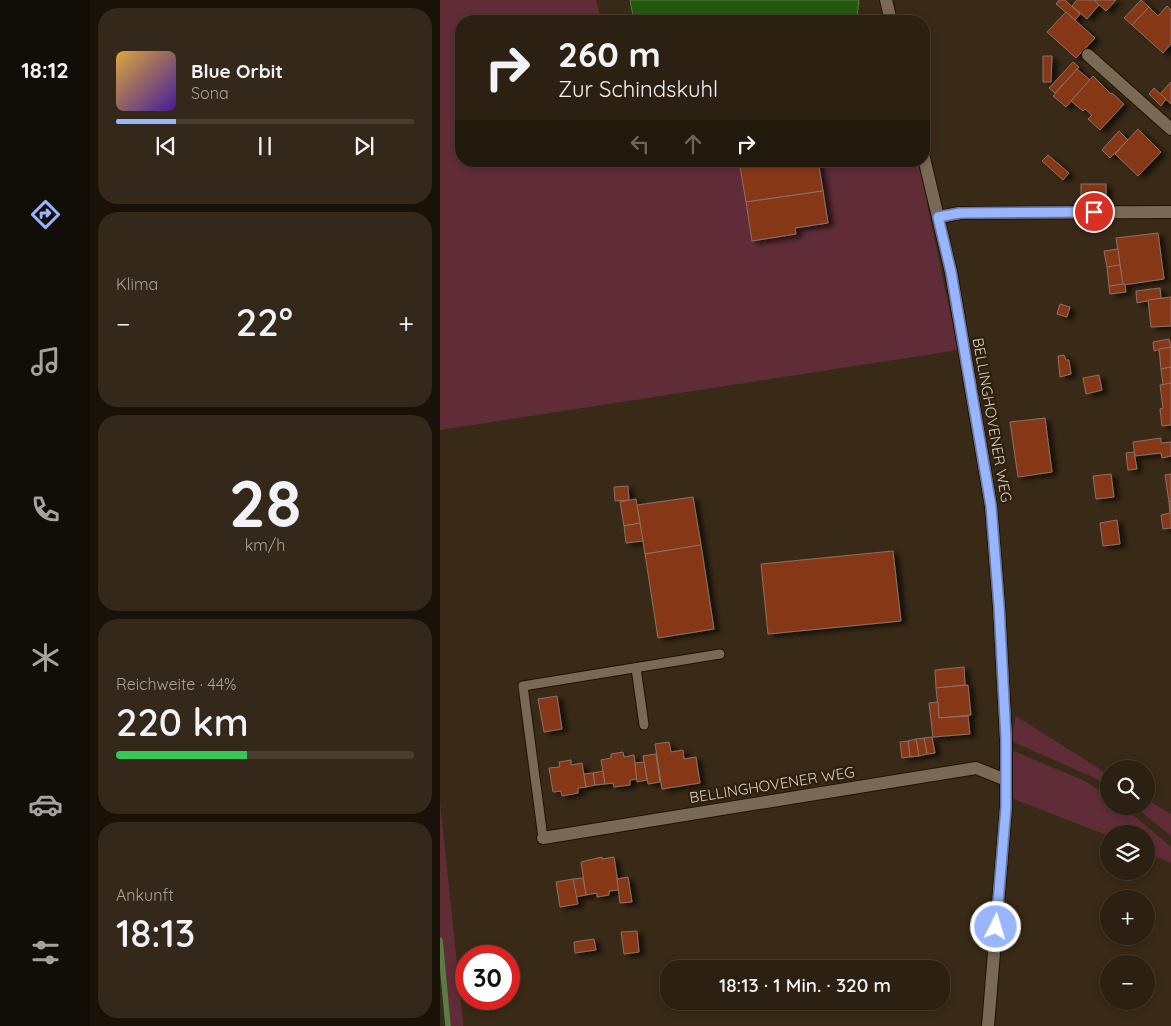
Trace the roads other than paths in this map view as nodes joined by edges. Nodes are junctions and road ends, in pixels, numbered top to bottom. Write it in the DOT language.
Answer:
graph roads {
  1 [pos="886,0"];
  2 [pos="890,15"];
  3 [pos="1088,55"];
  4 [pos="1171,129"];
  5 [pos="926,167"];
  6 [pos="1171,212"];
  7 [pos="938,217"];
  8 [pos="720,654"];
  9 [pos="636,668"];
  10 [pos="644,725"];
  11 [pos="1006,780"];
  12 [pos="543,838"];
  13 [pos="988,1026"];
  1 -- 2 [label="street"];
  3 -- 4 [label="street"];
  5 -- 7 [label="street, BELLINGHOVENER WEG"];
  6 -- 7 [label="street"];
  7 -- 11 [label="street, BELLINGHOVENER WEG"];
  8 -- 9 [label="lane"];
  9 -- 10 [label="lane"];
  9 -- 12 [label="lane"];
  11 -- 12 [label="street, BELLINGHOVENER WEG"];
  11 -- 13 [label="street, BELLINGHOVENER WEG"];
}
